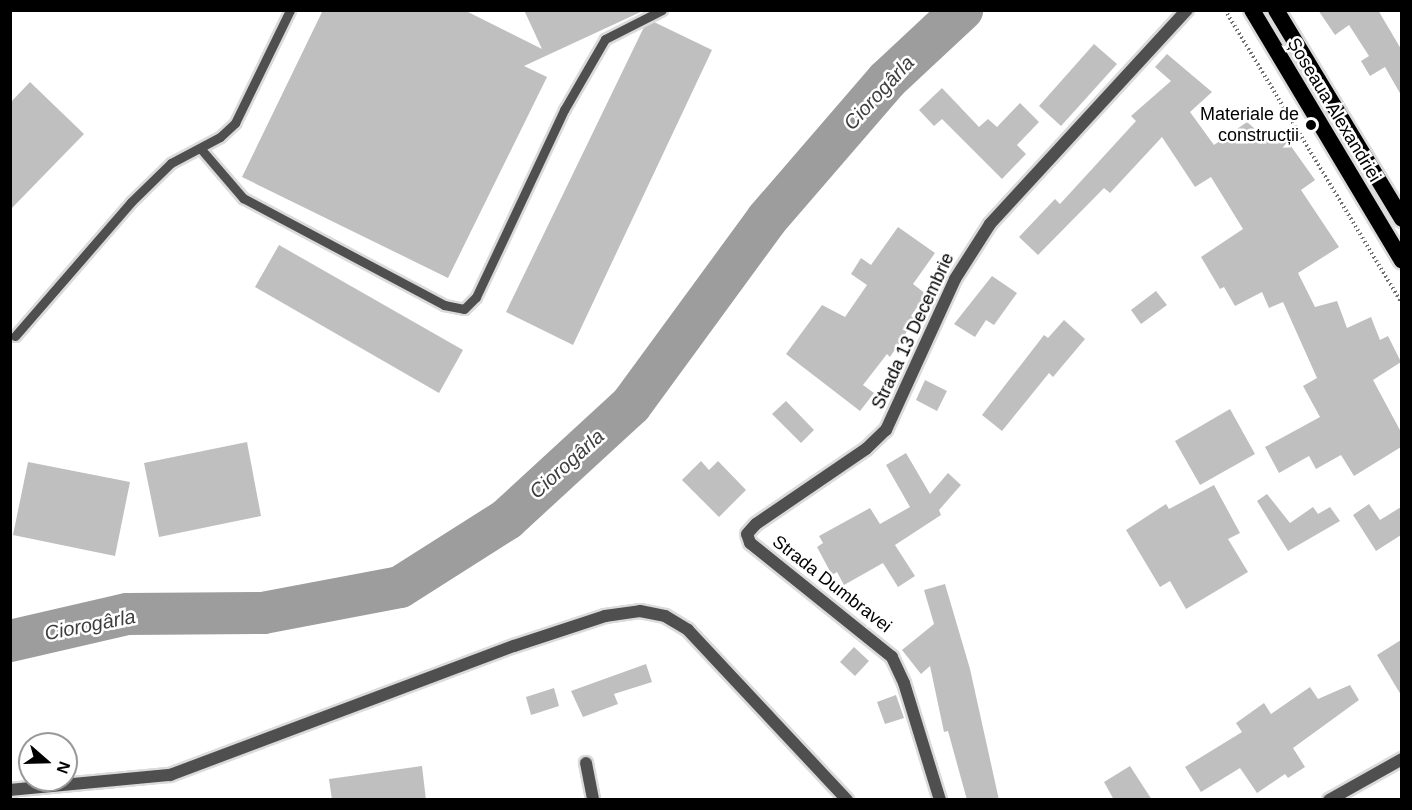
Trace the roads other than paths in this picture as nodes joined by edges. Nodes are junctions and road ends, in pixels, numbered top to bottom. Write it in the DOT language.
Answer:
graph roads {
  1 [pos="290,10"];
  2 [pos="662,10"];
  3 [pos="1187,10"];
  4 [pos="1252,10"];
  5 [pos="1276,10"];
  6 [pos="201,149"];
  7 [pos="1401,219"];
  8 [pos="1401,261"];
  9 [pos="15,336"];
  10 [pos="747,534"];
  11 [pos="1401,759"];
  12 [pos="586,763"];
  13 [pos="10,790"];
  14 [pos="593,800"];
  15 [pos="847,800"];
  16 [pos="940,800"];
  17 [pos="1329,800"];
  1 -- 6 [label="lane"];
  2 -- 6 [label="lane"];
  3 -- 10 [label="street, Strada 13 Decembrie"];
  4 -- 8 [label="highway, Șoseaua Alexandriei"];
  5 -- 7 [label="highway, Șoseaua Alexandriei"];
  6 -- 9 [label="lane"];
  10 -- 16 [label="street, Strada Dumbravei"];
  11 -- 17 [label="street"];
  12 -- 14 [label="street"];
  13 -- 15 [label="street"];
}
